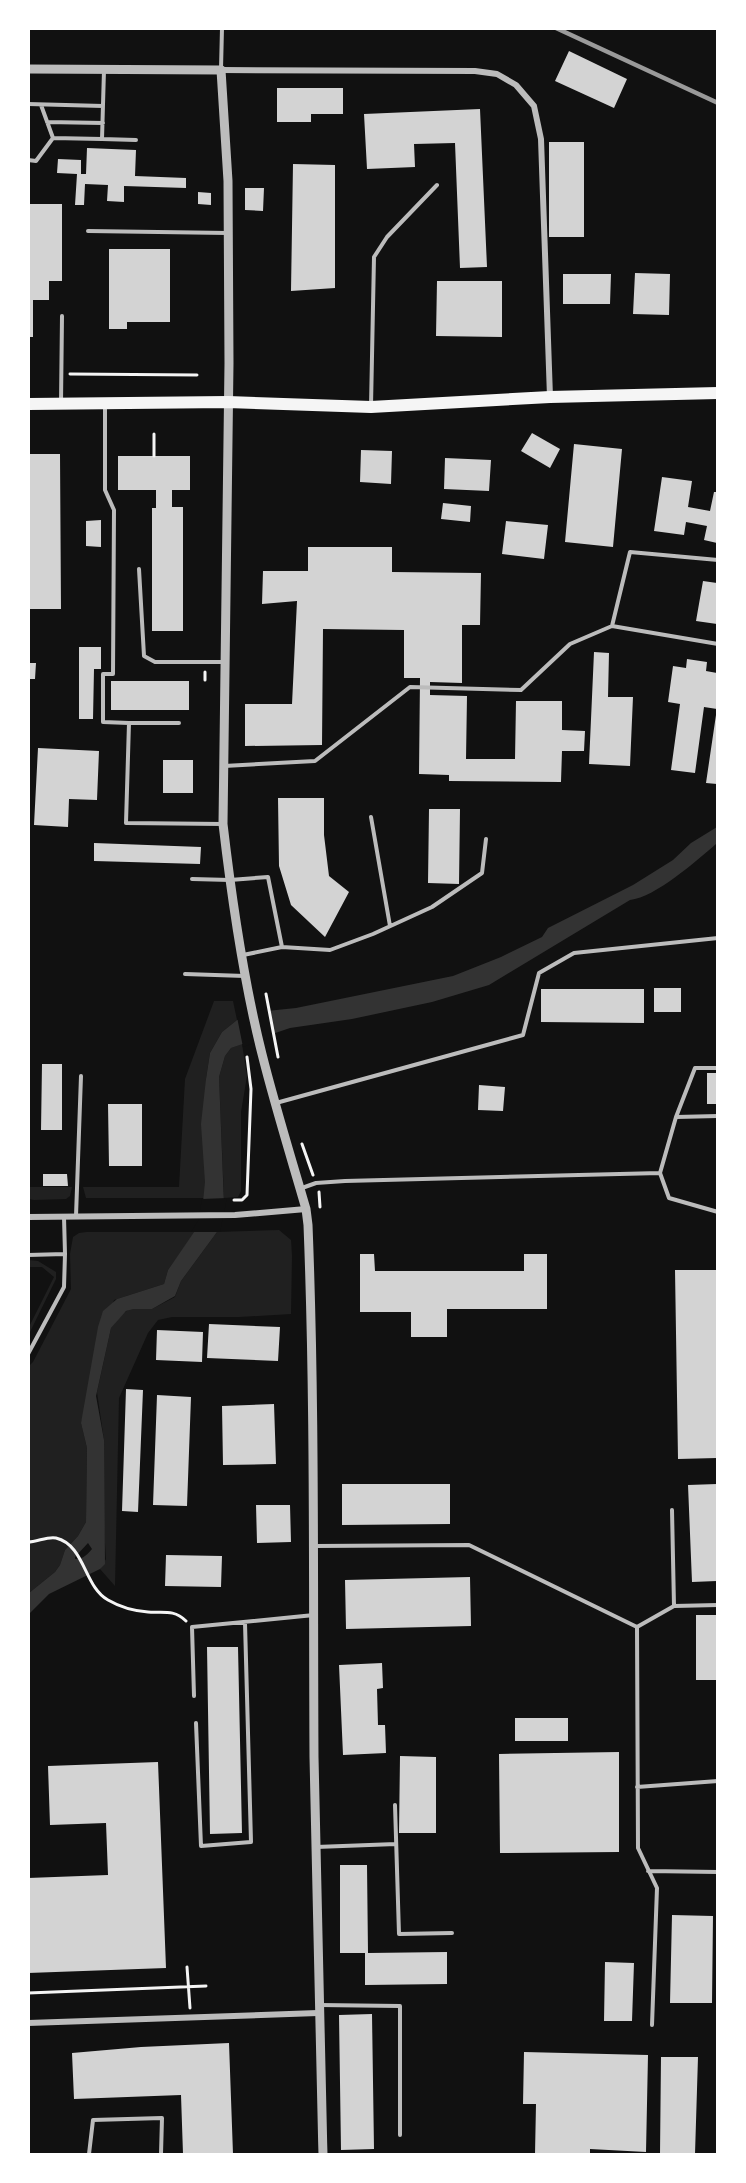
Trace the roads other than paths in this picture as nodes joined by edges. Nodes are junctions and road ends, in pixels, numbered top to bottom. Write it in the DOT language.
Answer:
graph roads {
  1 [pos="222,28"];
  2 [pos="28,69"];
  3 [pos="104,70"];
  4 [pos="221,70"];
  5 [pos="28,104"];
  6 [pos="41,105"];
  7 [pos="103,106"];
  8 [pos="47,122"];
  9 [pos="103,123"];
  10 [pos="53,138"];
  11 [pos="102,140"];
  12 [pos="135,140"];
  13 [pos="28,160"];
  14 [pos="437,185"];
  15 [pos="88,231"];
  16 [pos="229,233"];
  17 [pos="62,316"];
  18 [pos="717,393"];
  19 [pos="550,397"];
  20 [pos="228,402"];
  21 [pos="62,403"];
  22 [pos="105,403"];
  23 [pos="28,404"];
  24 [pos="371,407"];
  25 [pos="717,560"];
  26 [pos="139,569"];
  27 [pos="612,626"];
  28 [pos="717,644"];
  29 [pos="225,662"];
  30 [pos="129,723"];
  31 [pos="179,723"];
  32 [pos="224,766"];
  33 [pos="371,817"];
  34 [pos="224,824"];
  35 [pos="486,839"];
  36 [pos="192,879"];
  37 [pos="230,880"];
  38 [pos="390,926"];
  39 [pos="717,938"];
  40 [pos="282,947"];
  41 [pos="242,956"];
  42 [pos="185,974"];
  43 [pos="246,976"];
  44 [pos="717,1068"];
  45 [pos="81,1076"];
  46 [pos="276,1103"];
  47 [pos="717,1116"];
  48 [pos="676,1117"];
  49 [pos="660,1173"];
  50 [pos="300,1189"];
  51 [pos="306,1209"];
  52 [pos="717,1212"];
  53 [pos="76,1216"];
  54 [pos="28,1217"];
  55 [pos="64,1217"];
  56 [pos="64,1254"];
  57 [pos="28,1255"];
  58 [pos="28,1354"];
  59 [pos="672,1510"];
  60 [pos="315,1546"];
  61 [pos="717,1605"];
  62 [pos="674,1606"];
  63 [pos="315,1615"];
  64 [pos="244,1623"];
  65 [pos="637,1628"];
  66 [pos="194,1696"];
  67 [pos="196,1723"];
  68 [pos="717,1780"];
  69 [pos="637,1787"];
  70 [pos="395,1804"];
  71 [pos="396,1844"];
  72 [pos="316,1847"];
  73 [pos="648,1871"];
  74 [pos="717,1872"];
  75 [pos="452,1933"];
  76 [pos="319,2009"];
  77 [pos="28,2023"];
  78 [pos="652,2025"];
  79 [pos="400,2135"];
  80 [pos="88,2154"];
  81 [pos="162,2154"];
  82 [pos="323,2154"];
  1 -- 4 [label="lane"];
  2 -- 3 [label="street"];
  3 -- 4 [label="street"];
  3 -- 7 [label="lane"];
  4 -- 16 [label="street"];
  4 -- 19 [label="street"];
  5 -- 6 [label="lane"];
  6 -- 7 [label="lane"];
  6 -- 8 [label="lane"];
  7 -- 9 [label="lane"];
  8 -- 9 [label="lane"];
  8 -- 10 [label="lane"];
  9 -- 11 [label="lane"];
  10 -- 11 [label="lane"];
  10 -- 13 [label="lane"];
  11 -- 12 [label="lane"];
  14 -- 24 [label="lane"];
  15 -- 16 [label="lane"];
  16 -- 20 [label="street"];
  17 -- 21 [label="lane"];
  18 -- 19 [label="main road"];
  19 -- 24 [label="main road"];
  20 -- 22 [label="main road"];
  20 -- 24 [label="main road"];
  20 -- 29 [label="street"];
  21 -- 22 [label="main road"];
  21 -- 23 [label="main road"];
  22 -- 30 [label="lane"];
  25 -- 27 [label="lane"];
  26 -- 29 [label="lane"];
  27 -- 28 [label="lane"];
  27 -- 32 [label="lane"];
  29 -- 32 [label="street"];
  30 -- 31 [label="lane"];
  30 -- 34 [label="lane"];
  32 -- 34 [label="street"];
  33 -- 38 [label="lane"];
  34 -- 37 [label="street"];
  35 -- 38 [label="lane"];
  36 -- 37 [label="lane"];
  37 -- 40 [label="lane"];
  37 -- 41 [label="street"];
  38 -- 40 [label="lane"];
  39 -- 46 [label="lane"];
  40 -- 41 [label="lane"];
  41 -- 43 [label="street"];
  42 -- 43 [label="lane"];
  43 -- 46 [label="street"];
  44 -- 48 [label="lane"];
  45 -- 53 [label="lane"];
  46 -- 50 [label="street"];
  47 -- 48 [label="lane"];
  48 -- 49 [label="lane"];
  49 -- 50 [label="lane"];
  49 -- 52 [label="lane"];
  50 -- 51 [label="street"];
  51 -- 53 [label="street"];
  51 -- 60 [label="street"];
  53 -- 55 [label="street"];
  54 -- 55 [label="street"];
  55 -- 56 [label="lane"];
  56 -- 57 [label="lane"];
  56 -- 58 [label="lane"];
  59 -- 62 [label="lane"];
  60 -- 63 [label="street"];
  60 -- 65 [label="lane"];
  61 -- 62 [label="lane"];
  62 -- 65 [label="lane"];
  63 -- 64 [label="lane"];
  63 -- 72 [label="street"];
  64 -- 66 [label="lane"];
  64 -- 67 [label="lane"];
  65 -- 69 [label="lane"];
  68 -- 69 [label="lane"];
  69 -- 73 [label="lane"];
  70 -- 71 [label="lane"];
  71 -- 72 [label="lane"];
  71 -- 75 [label="lane"];
  72 -- 76 [label="street"];
  73 -- 74 [label="lane"];
  73 -- 78 [label="lane"];
  76 -- 77 [label="street"];
  76 -- 79 [label="lane"];
  76 -- 82 [label="street"];
  80 -- 81 [label="lane"];
}
